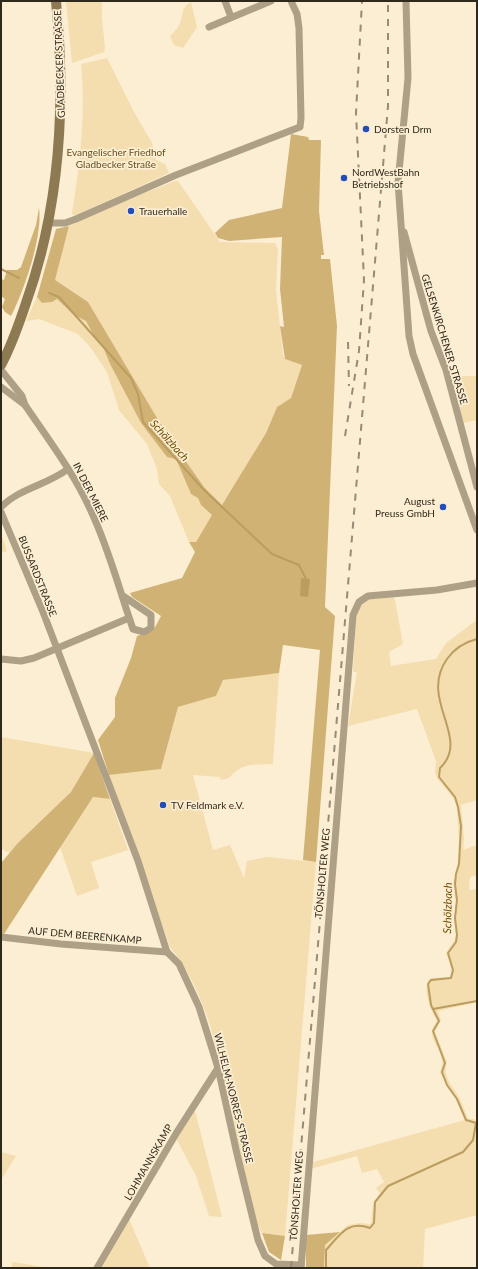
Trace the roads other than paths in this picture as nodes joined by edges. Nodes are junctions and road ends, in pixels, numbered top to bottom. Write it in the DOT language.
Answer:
graph roads {
  1 [pos="56,1"];
  2 [pos="225,1"];
  3 [pos="271,1"];
  4 [pos="291,1"];
  5 [pos="406,1"];
  6 [pos="231,17"];
  7 [pos="209,27"];
  8 [pos="400,220"];
  9 [pos="49,223"];
  10 [pos="1,365"];
  11 [pos="1,370"];
  12 [pos="1,387"];
  13 [pos="25,405"];
  14 [pos="68,469"];
  15 [pos="477,487"];
  16 [pos="1,507"];
  17 [pos="477,507"];
  18 [pos="470,510"];
  19 [pos="1,512"];
  20 [pos="477,530"];
  21 [pos="477,582"];
  22 [pos="123,596"];
  23 [pos="129,618"];
  24 [pos="57,648"];
  25 [pos="1,661"];
  26 [pos="107,780"];
  27 [pos="1,937"];
  28 [pos="167,952"];
  29 [pos="218,1068"];
  30 [pos="301,1267"];
  31 [pos="97,1268"];
  1 -- 9 [label="main road, GLADBECKER STRASSE"];
  2 -- 6 [label="street"];
  3 -- 6 [label="street"];
  4 -- 9 [label="street"];
  5 -- 8 [label="street, GELSENKIRCHENER STRASSE"];
  6 -- 7 [label="street"];
  8 -- 15 [label="street, GELSENKIRCHENER STRASSE"];
  8 -- 18 [label="street, GELSENKIRCHENER STRASSE"];
  9 -- 10 [label="main road, GLADBECKER STRASSE"];
  11 -- 13 [label="street, IN DER MIERE"];
  12 -- 13 [label="street, IN DER MIERE"];
  13 -- 14 [label="street, IN DER MIERE"];
  14 -- 16 [label="street"];
  14 -- 22 [label="street, IN DER MIERE"];
  17 -- 18 [label="street"];
  18 -- 20 [label="street, GELSENKIRCHENER STRASSE"];
  19 -- 24 [label="street, BUSSARDSTRASSE"];
  21 -- 30 [label="street, TÖNSHOLTER WEG"];
  22 -- 23 [label="street, IN DER MIERE"];
  22 -- 23 [label="street, IN DER MIERE"];
  23 -- 24 [label="street"];
  24 -- 25 [label="street"];
  24 -- 26 [label="street, BUSSARDSTRASSE"];
  26 -- 28 [label="street, WILHELM-NORRES-STRASSE"];
  27 -- 28 [label="street, AUF DEM BEERENKAMP"];
  28 -- 29 [label="street, WILHELM-NORRES-STRASSE"];
  29 -- 30 [label="street, WILHELM-NORRES-STRASSE"];
  29 -- 31 [label="street, LOHMANNSKAMP"];
}
